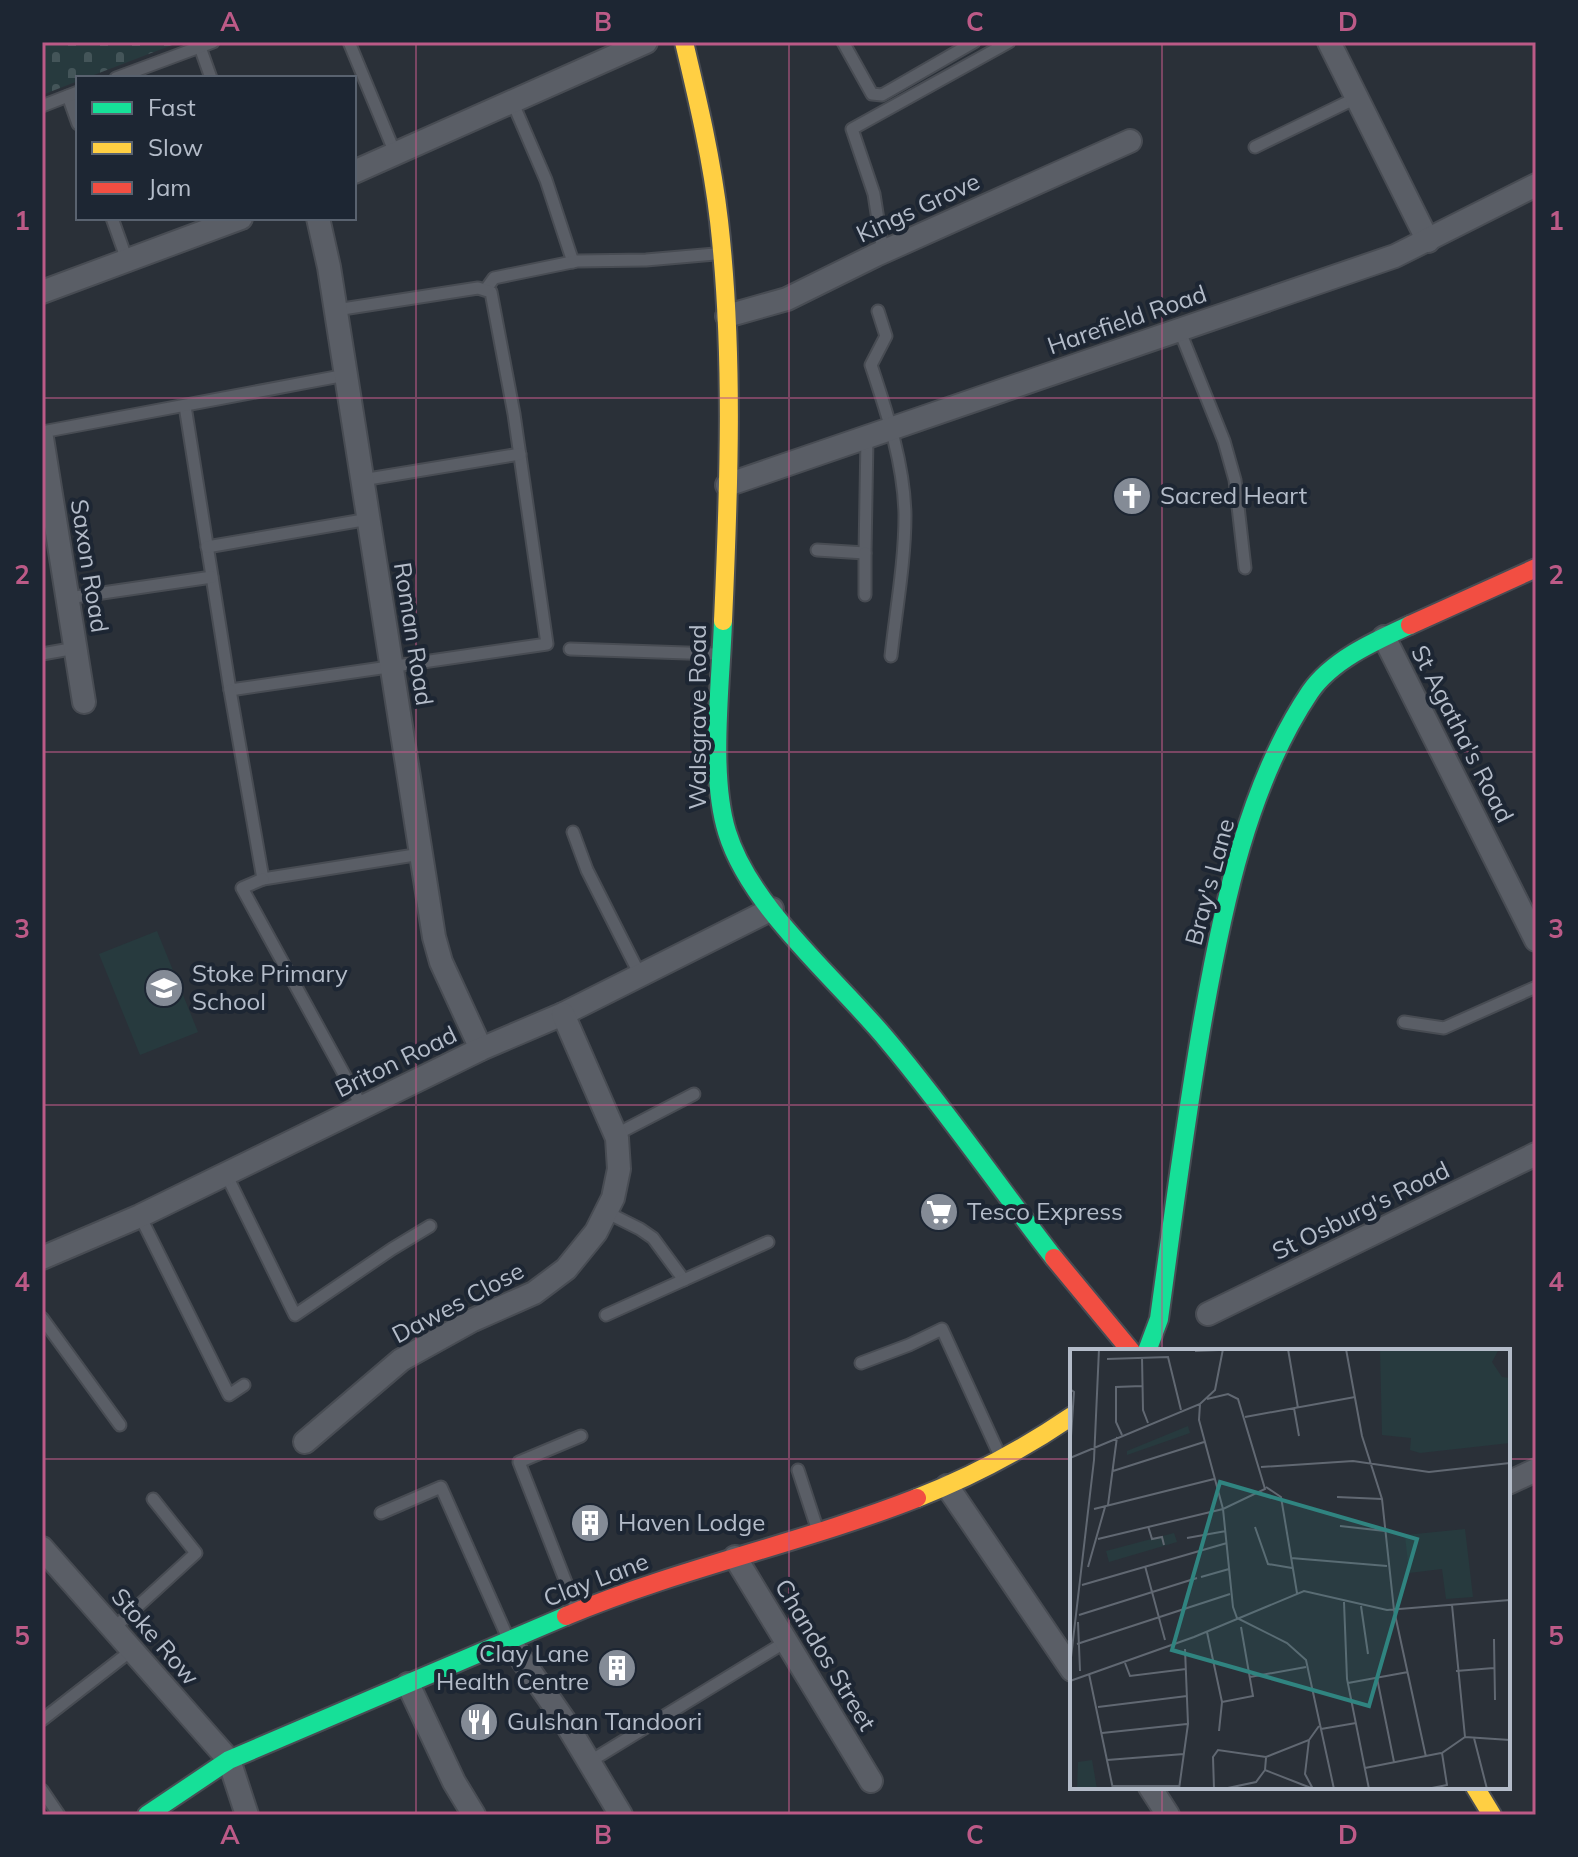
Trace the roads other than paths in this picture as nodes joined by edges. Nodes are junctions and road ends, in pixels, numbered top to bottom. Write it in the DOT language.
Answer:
graph roads {
  1 [pos="213,42"];
  2 [pos="349,42"];
  3 [pos="646,42"];
  4 [pos="684,42"];
  5 [pos="843,42"];
  6 [pos="974,42"];
  7 [pos="1009,42"];
  8 [pos="1329,42"];
  9 [pos="200,47"];
  10 [pos="121,76"];
  11 [pos="210,76"];
  12 [pos="73,94"];
  13 [pos="1356,98"];
  14 [pos="511,101"];
  15 [pos="42,106"];
  16 [pos="1130,141"];
  17 [pos="1255,147"];
  18 [pos="395,153"];
  19 [pos="356,171"];
  20 [pos="1536,185"];
  21 [pos="113,220"];
  22 [pos="236,220"];
  23 [pos="318,220"];
  24 [pos="1428,241"];
  25 [pos="883,252"];
  26 [pos="723,254"];
  27 [pos="127,260"];
  28 [pos="573,262"];
  29 [pos="486,289"];
  30 [pos="42,292"];
  31 [pos="336,310"];
  32 [pos="878,311"];
  33 [pos="727,316"];
  34 [pos="1179,329"];
  35 [pos="346,375"];
  36 [pos="185,406"];
  37 [pos="892,428"];
  38 [pos="42,432"];
  39 [pos="867,436"];
  40 [pos="42,438"];
  41 [pos="520,454"];
  42 [pos="46,480"];
  43 [pos="362,480"];
  44 [pos="727,485"];
  45 [pos="369,519"];
  46 [pos="207,547"];
  47 [pos="817,550"];
  48 [pos="865,553"];
  49 [pos="1245,568"];
  50 [pos="1536,568"];
  51 [pos="212,577"];
  52 [pos="865,595"];
  53 [pos="68,598"];
  54 [pos="1384,637"];
  55 [pos="76,648"];
  56 [pos="570,649"];
  57 [pos="42,654"];
  58 [pos="721,655"];
  59 [pos="891,656"];
  60 [pos="391,666"];
  61 [pos="230,690"];
  62 [pos="84,702"];
  63 [pos="573,832"];
  64 [pos="421,854"];
  65 [pos="263,879"];
  66 [pos="772,909"];
  67 [pos="1536,940"];
  68 [pos="640,975"];
  69 [pos="1536,987"];
  70 [pos="563,1014"];
  71 [pos="1404,1022"];
  72 [pos="481,1049"];
  73 [pos="694,1094"];
  74 [pos="362,1107"];
  75 [pos="615,1135"];
  76 [pos="1536,1154"];
  77 [pos="226,1174"];
  78 [pos="606,1212"];
  79 [pos="140,1216"];
  80 [pos="430,1226"];
  81 [pos="768,1242"];
  82 [pos="42,1258"];
  83 [pos="684,1280"];
  84 [pos="1208,1314"];
  85 [pos="606,1315"];
  86 [pos="42,1318"];
  87 [pos="1129,1349"];
  88 [pos="1148,1349"];
  89 [pos="861,1363"];
  90 [pos="244,1385"];
  91 [pos="1070,1417"];
  92 [pos="120,1425"];
  93 [pos="581,1436"];
  94 [pos="305,1442"];
  95 [pos="1001,1457"];
  96 [pos="798,1470"];
  97 [pos="1536,1470"];
  98 [pos="1510,1482"];
  99 [pos="947,1486"];
  100 [pos="153,1499"];
  101 [pos="381,1513"];
  102 [pos="818,1531"];
  103 [pos="42,1548"];
  104 [pos="735,1557"];
  105 [pos="577,1612"];
  106 [pos="113,1629"];
  107 [pos="509,1641"];
  108 [pos="787,1641"];
  109 [pos="132,1650"];
  110 [pos="1070,1667"];
  111 [pos="408,1684"];
  112 [pos="42,1720"];
  113 [pos="229,1760"];
  114 [pos="589,1762"];
  115 [pos="871,1781"];
  116 [pos="1151,1789"];
  117 [pos="1476,1789"];
  118 [pos="42,1790"];
  119 [pos="59,1815"];
  120 [pos="147,1815"];
  121 [pos="247,1815"];
  122 [pos="474,1815"];
  123 [pos="621,1815"];
  124 [pos="1168,1815"];
  125 [pos="1492,1815"];
  1 -- 9 [label="lane"];
  2 -- 18 [label="lane"];
  3 -- 14 [label="street"];
  4 -- 26 [label="main road, Walsgrave Road"];
  5 -- 6 [label="lane"];
  7 -- 25 [label="lane"];
  8 -- 13 [label="street"];
  9 -- 10 [label="lane"];
  9 -- 11 [label="lane"];
  12 -- 15 [label="lane"];
  13 -- 17 [label="lane"];
  13 -- 24 [label="street"];
  14 -- 18 [label="street"];
  14 -- 28 [label="lane"];
  16 -- 25 [label="street, Kings Grove"];
  18 -- 19 [label="street"];
  20 -- 24 [label="street, Harefield Road"];
  21 -- 27 [label="lane"];
  22 -- 27 [label="street"];
  23 -- 31 [label="street, Roman Road"];
  24 -- 34 [label="street, Harefield Road"];
  25 -- 33 [label="street, Kings Grove"];
  26 -- 28 [label="lane"];
  26 -- 33 [label="main road, Walsgrave Road"];
  27 -- 30 [label="street"];
  28 -- 29 [label="lane"];
  29 -- 31 [label="lane"];
  29 -- 41 [label="lane"];
  31 -- 35 [label="street, Roman Road"];
  32 -- 37 [label="lane"];
  33 -- 44 [label="main road, Walsgrave Road"];
  34 -- 37 [label="street, Harefield Road"];
  34 -- 49 [label="lane"];
  35 -- 36 [label="lane"];
  35 -- 43 [label="street, Roman Road"];
  36 -- 38 [label="lane"];
  36 -- 46 [label="lane"];
  37 -- 39 [label="street, Harefield Road"];
  37 -- 59 [label="lane"];
  39 -- 44 [label="street, Harefield Road"];
  39 -- 48 [label="lane"];
  40 -- 42 [label="street, Saxon Road"];
  41 -- 43 [label="lane"];
  41 -- 60 [label="lane"];
  42 -- 53 [label="street, Saxon Road"];
  43 -- 45 [label="street, Roman Road"];
  44 -- 58 [label="main road, Walsgrave Road"];
  45 -- 46 [label="lane"];
  45 -- 60 [label="street, Roman Road"];
  46 -- 51 [label="lane"];
  47 -- 48 [label="lane"];
  48 -- 52 [label="lane"];
  50 -- 54 [label="main road, Bray's Lane"];
  51 -- 53 [label="lane"];
  51 -- 61 [label="lane"];
  53 -- 55 [label="street, Saxon Road"];
  54 -- 67 [label="street, St Agatha's Road"];
  54 -- 88 [label="main road, Bray's Lane"];
  55 -- 57 [label="lane"];
  55 -- 62 [label="street, Saxon Road"];
  56 -- 58 [label="lane"];
  58 -- 66 [label="main road, Walsgrave Road"];
  60 -- 61 [label="lane"];
  60 -- 64 [label="street, Roman Road"];
  61 -- 65 [label="lane"];
  63 -- 68 [label="lane"];
  64 -- 65 [label="lane"];
  64 -- 72 [label="street, Roman Road"];
  65 -- 74 [label="lane"];
  66 -- 68 [label="street, Briton Road"];
  66 -- 87 [label="main road, Walsgrave Road"];
  68 -- 70 [label="street, Briton Road"];
  69 -- 71 [label="lane"];
  70 -- 72 [label="street, Briton Road"];
  70 -- 75 [label="street, Dawes Close"];
  72 -- 74 [label="street, Briton Road"];
  73 -- 75 [label="lane"];
  74 -- 77 [label="street, Briton Road"];
  75 -- 78 [label="street, Dawes Close"];
  76 -- 84 [label="street, St Osburg's Road"];
  77 -- 79 [label="street, Briton Road"];
  77 -- 80 [label="lane"];
  78 -- 83 [label="lane"];
  78 -- 94 [label="street, Dawes Close"];
  79 -- 82 [label="street, Briton Road"];
  79 -- 90 [label="lane"];
  81 -- 83 [label="lane"];
  83 -- 85 [label="lane"];
  86 -- 92 [label="lane"];
  89 -- 95 [label="lane"];
  91 -- 95 [label="main road, Clay Lane"];
  93 -- 105 [label="lane"];
  95 -- 99 [label="main road, Clay Lane"];
  96 -- 102 [label="lane"];
  97 -- 98 [label="street"];
  99 -- 102 [label="main road, Clay Lane"];
  99 -- 110 [label="street"];
  100 -- 106 [label="lane"];
  101 -- 107 [label="lane"];
  102 -- 104 [label="main road, Clay Lane"];
  103 -- 106 [label="street, Stoke Row"];
  104 -- 105 [label="main road, Clay Lane"];
  104 -- 108 [label="street, Chandos Street"];
  105 -- 107 [label="main road, Clay Lane"];
  106 -- 109 [label="street, Stoke Row"];
  107 -- 111 [label="main road, Clay Lane"];
  107 -- 114 [label="street"];
  108 -- 114 [label="lane"];
  108 -- 115 [label="street, Chandos Street"];
  109 -- 112 [label="lane"];
  109 -- 113 [label="street, Stoke Row"];
  111 -- 113 [label="main road, Clay Lane"];
  111 -- 122 [label="street"];
  113 -- 120 [label="main road, Clay Lane"];
  113 -- 121 [label="street"];
  114 -- 123 [label="street"];
  116 -- 124 [label="street"];
  117 -- 125 [label="main road"];
  118 -- 119 [label="lane"];
}
